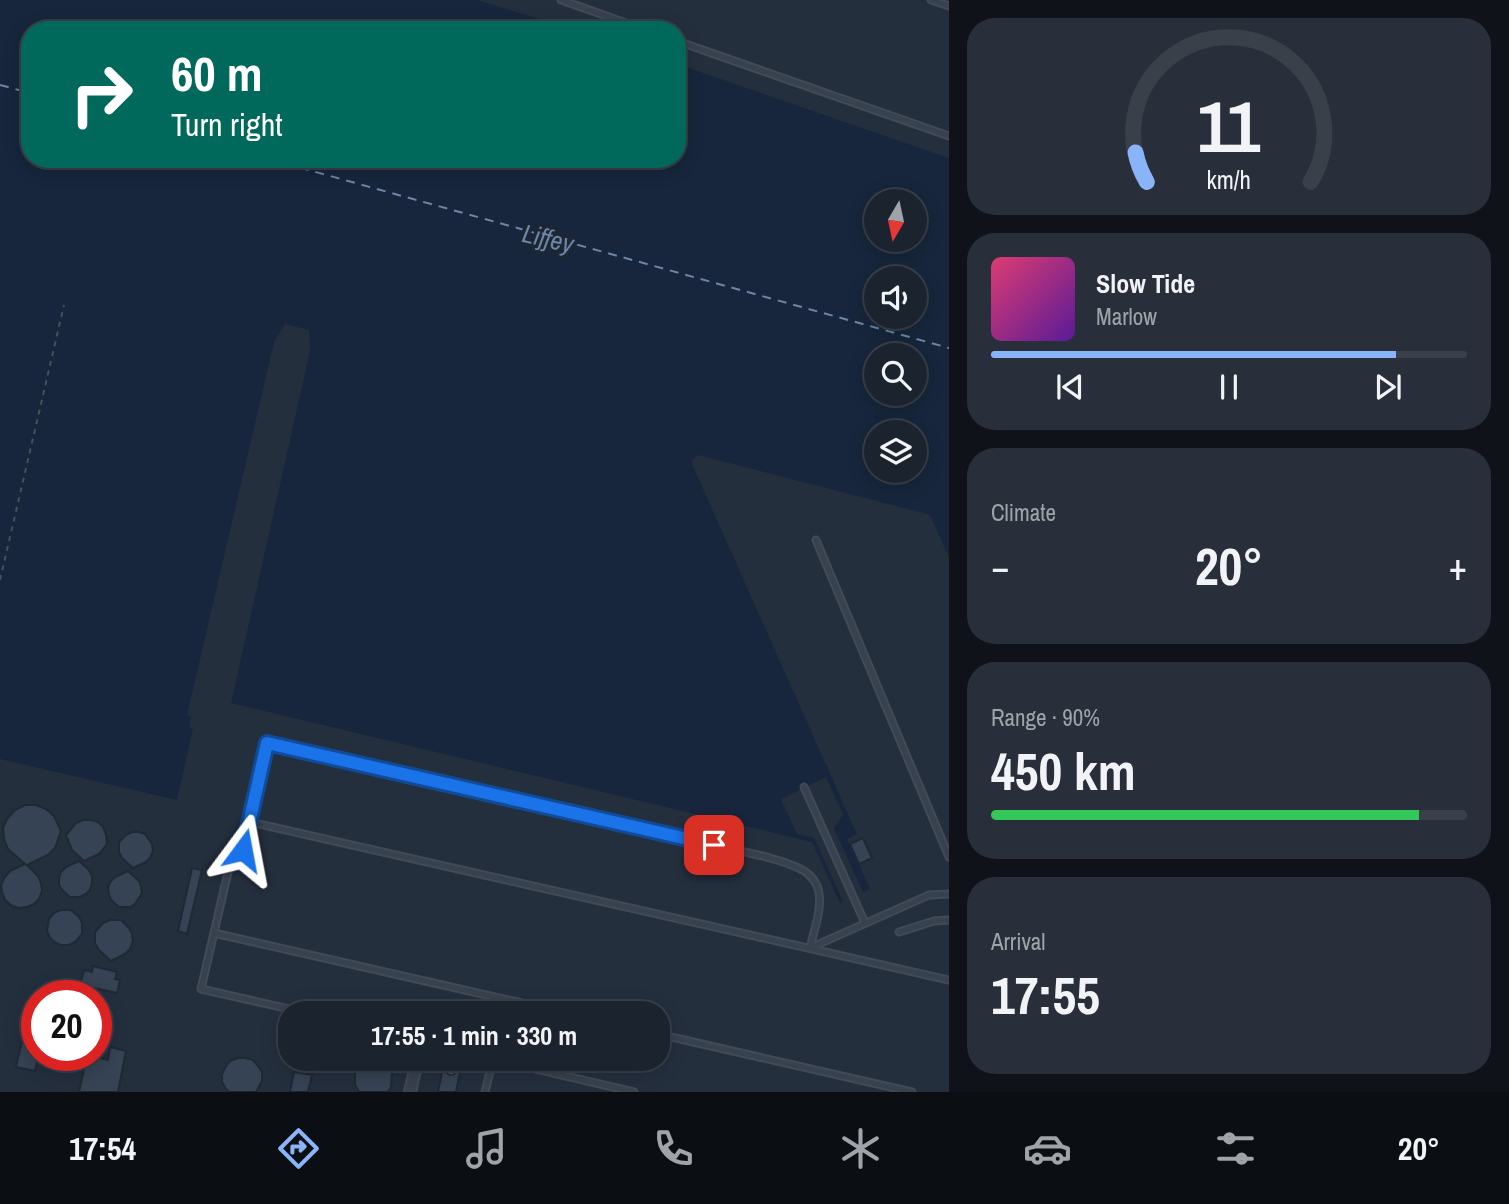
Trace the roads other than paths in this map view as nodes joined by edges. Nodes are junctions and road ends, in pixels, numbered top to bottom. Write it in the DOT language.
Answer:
graph roads {
  1 [pos="561,0"];
  2 [pos="931,0"];
  3 [pos="949,6"];
  4 [pos="620,21"];
  5 [pos="686,44"];
  6 [pos="949,136"];
  7 [pos="816,540"];
  8 [pos="804,787"];
  9 [pos="250,822"];
  10 [pos="949,857"];
  11 [pos="949,894"];
  12 [pos="949,920"];
  13 [pos="865,923"];
  14 [pos="898,932"];
  15 [pos="214,933"];
  16 [pos="810,948"];
  17 [pos="949,980"];
  18 [pos="513,1001"];
  19 [pos="278,1006"];
  20 [pos="670,1037"];
  21 [pos="415,1071"];
  22 [pos="489,1071"];
  23 [pos="544,1071"];
  24 [pos="410,1092"];
  25 [pos="485,1092"];
  26 [pos="634,1092"];
  27 [pos="912,1092"];
  1 -- 4 [label="lane"];
  2 -- 3 [label="lane"];
  5 -- 6 [label="lane"];
  7 -- 10 [label="lane"];
  8 -- 13 [label="lane"];
  9 -- 15 [label="lane"];
  9 -- 16 [label="lane"];
  9 -- 16 [label="lane"];
  11 -- 13 [label="lane"];
  12 -- 14 [label="lane"];
  13 -- 16 [label="lane"];
  15 -- 18 [label="lane"];
  15 -- 19 [label="lane"];
  16 -- 17 [label="lane"];
  20 -- 27 [label="lane"];
  21 -- 24 [label="street"];
  22 -- 25 [label="lane"];
  23 -- 26 [label="lane"];
}
